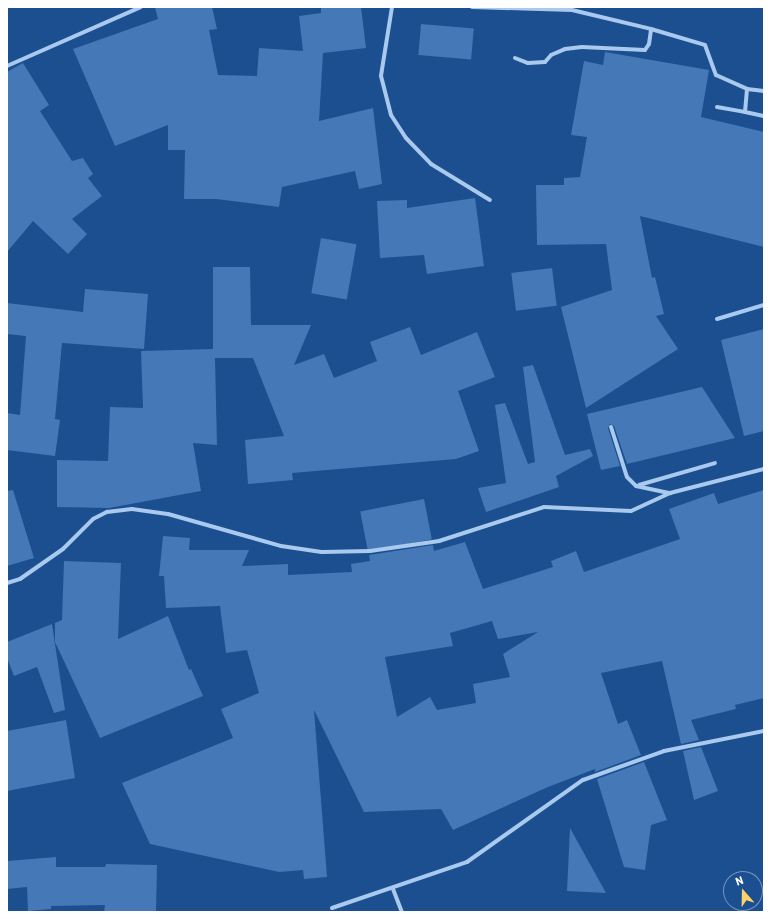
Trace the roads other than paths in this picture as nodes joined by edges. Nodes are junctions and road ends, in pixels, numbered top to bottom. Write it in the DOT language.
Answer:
graph roads {
  1 [pos="141,7"];
  2 [pos="392,7"];
  3 [pos="472,7"];
  4 [pos="651,29"];
  5 [pos="516,58"];
  6 [pos="7,66"];
  7 [pos="747,89"];
  8 [pos="764,91"];
  9 [pos="717,107"];
  10 [pos="745,112"];
  11 [pos="764,116"];
  12 [pos="490,200"];
  13 [pos="764,305"];
  14 [pos="717,319"];
  15 [pos="610,427"];
  16 [pos="715,463"];
  17 [pos="764,469"];
  18 [pos="636,486"];
  19 [pos="670,493"];
  20 [pos="7,583"];
  21 [pos="764,731"];
  22 [pos="393,889"];
  23 [pos="332,908"];
  24 [pos="402,912"];
  1 -- 6 [label="street"];
  2 -- 12 [label="street"];
  3 -- 4 [label="street"];
  4 -- 5 [label="street"];
  4 -- 7 [label="street"];
  7 -- 8 [label="street"];
  7 -- 10 [label="street"];
  9 -- 10 [label="street"];
  10 -- 11 [label="street"];
  13 -- 14 [label="street"];
  15 -- 18 [label="street"];
  16 -- 18 [label="street"];
  17 -- 19 [label="street"];
  18 -- 19 [label="street"];
  19 -- 20 [label="street"];
  21 -- 22 [label="street"];
  22 -- 23 [label="street"];
  22 -- 24 [label="street"];
}
